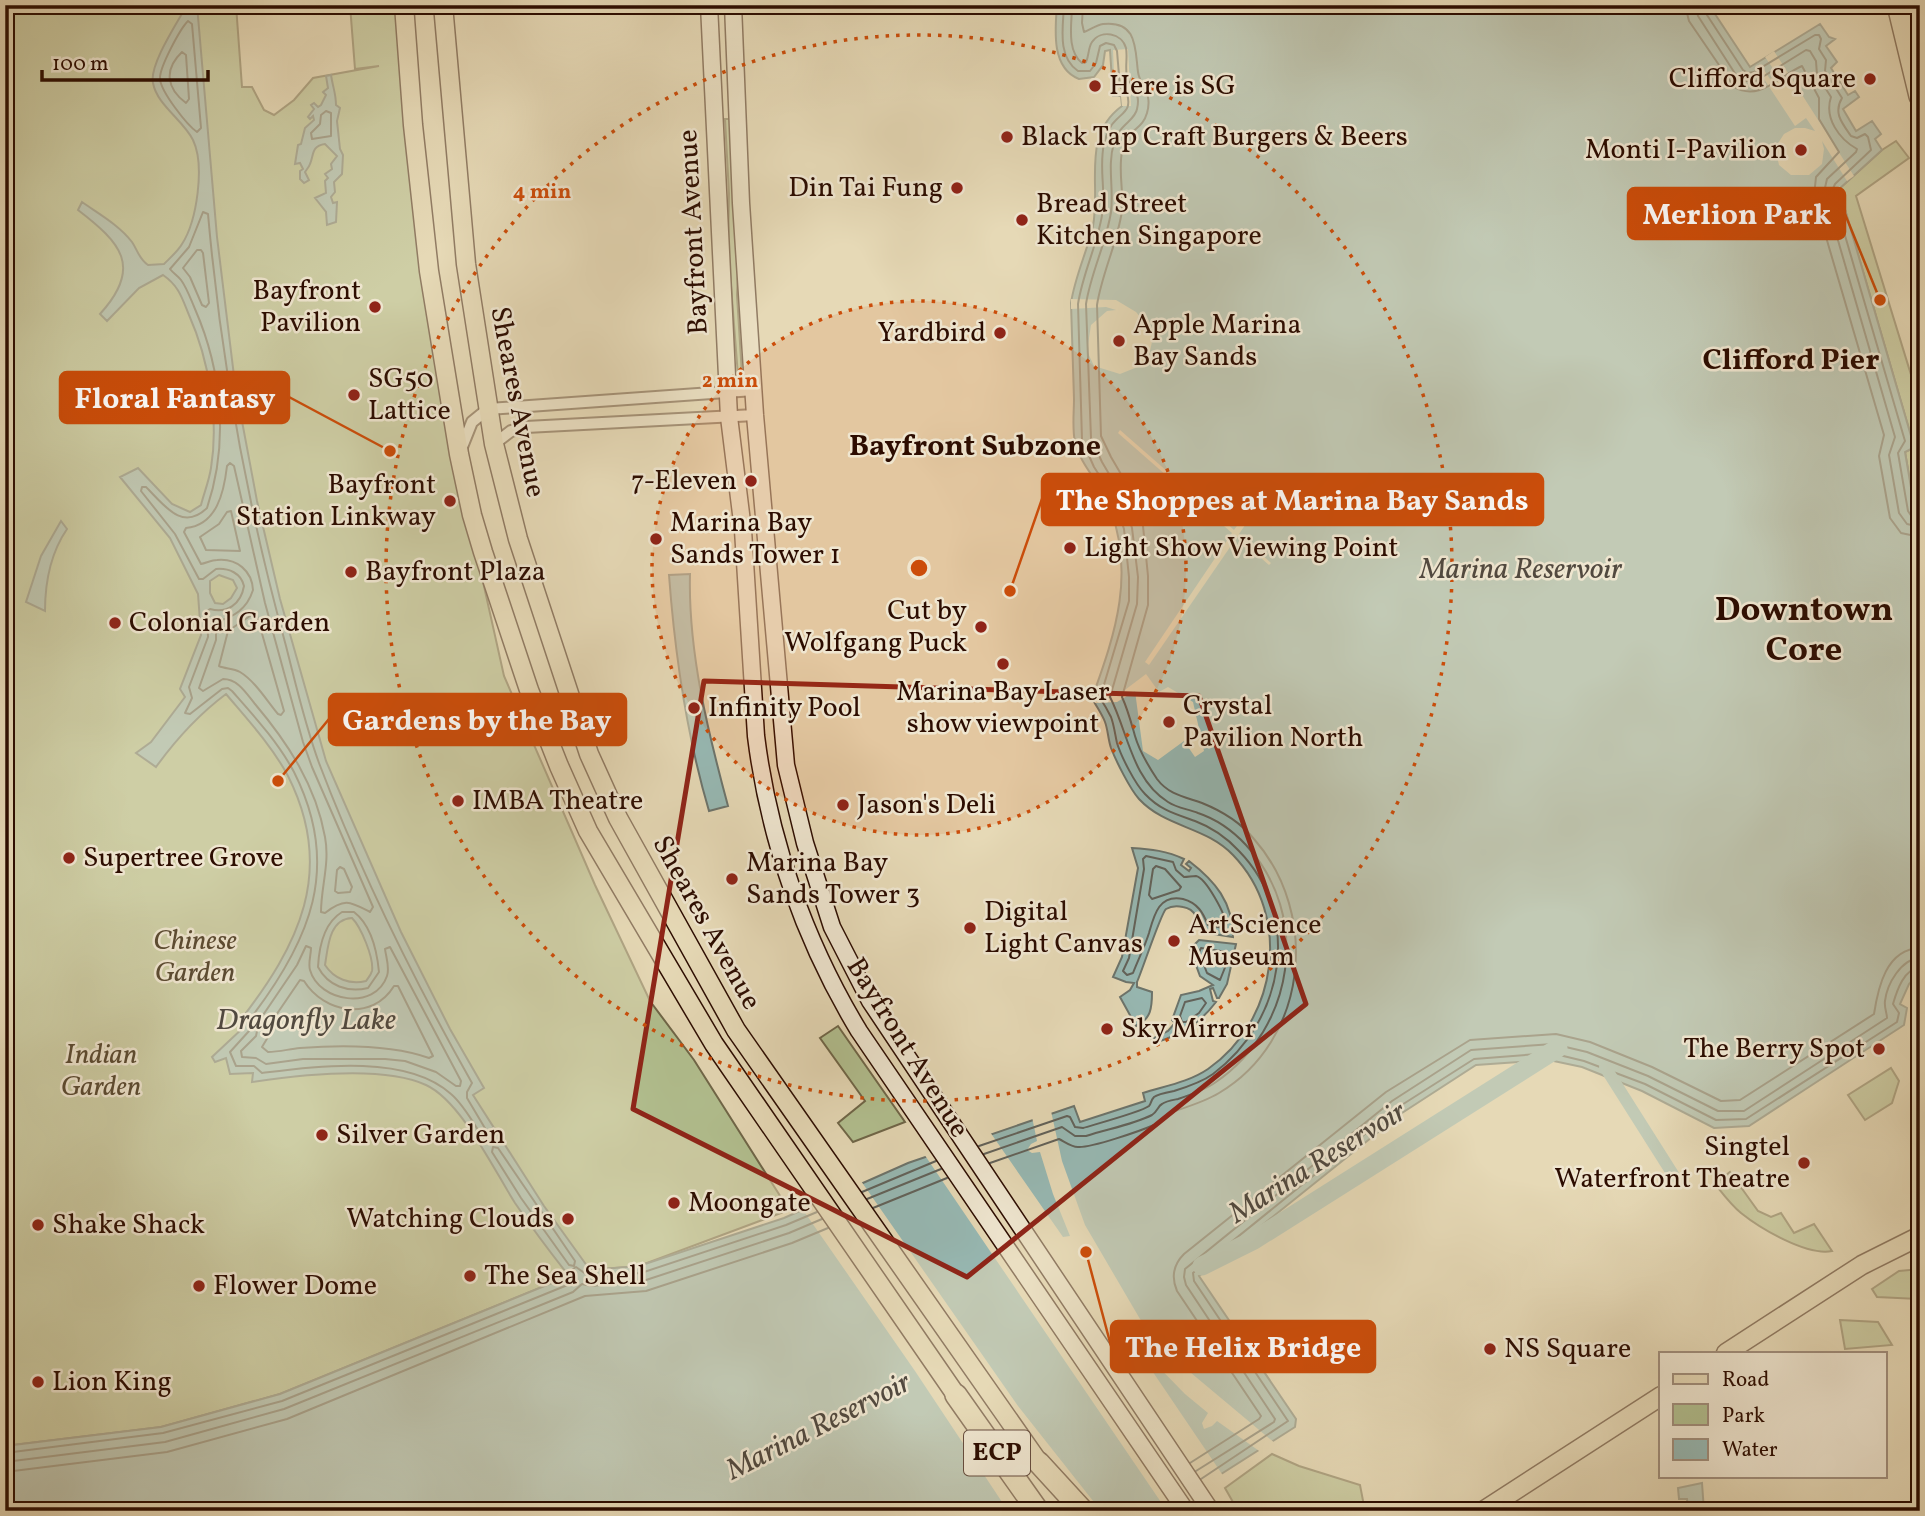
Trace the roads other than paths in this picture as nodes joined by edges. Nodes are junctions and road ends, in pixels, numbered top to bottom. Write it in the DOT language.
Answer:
graph roads {
  1 [pos="404,5"];
  2 [pos="443,5"];
  3 [pos="709,5"];
  4 [pos="733,5"];
  5 [pos="1898,5"];
  6 [pos="1920,96"];
  7 [pos="754,390"];
  8 [pos="728,392"];
  9 [pos="488,410"];
  10 [pos="755,415"];
  11 [pos="729,417"];
  12 [pos="494,444"];
  13 [pos="459,454"];
  14 [pos="1920,1236"];
  15 [pos="1728,1352"];
  16 [pos="956,1395"];
  17 [pos="1659,1397"];
  18 [pos="1039,1463"];
  19 [pos="1021,1511"];
  20 [pos="1038,1511"];
  21 [pos="1071,1511"];
  22 [pos="1083,1511"];
  23 [pos="1186,1511"];
  24 [pos="1211,1511"];
  25 [pos="1483,1511"];
  1 -- 13 [label="main road, Sheares Avenue"];
  2 -- 9 [label="main road, Sheares Avenue"];
  3 -- 8 [label="main road, Bayfront Avenue"];
  4 -- 7 [label="main road, Bayfront Avenue"];
  5 -- 6 [label="highway"];
  7 -- 8 [label="street"];
  7 -- 10 [label="main road, Bayfront Avenue"];
  8 -- 9 [label="street"];
  8 -- 11 [label="main road, Bayfront Avenue"];
  9 -- 12 [label="main road, Sheares Avenue"];
  9 -- 13 [label="street"];
  10 -- 11 [label="street"];
  10 -- 24 [label="main road, Bayfront Avenue"];
  11 -- 12 [label="street"];
  11 -- 23 [label="main road, Bayfront Avenue"];
  12 -- 18 [label="main road, Sheares Avenue"];
  13 -- 16 [label="main road, Sheares Avenue"];
  14 -- 15 [label="main road"];
  16 -- 19 [label="highway"];
  16 -- 20 [label="highway, ECP"];
  17 -- 25 [label="main road"];
  18 -- 21 [label="highway, ECP"];
  18 -- 22 [label="highway"];
}
